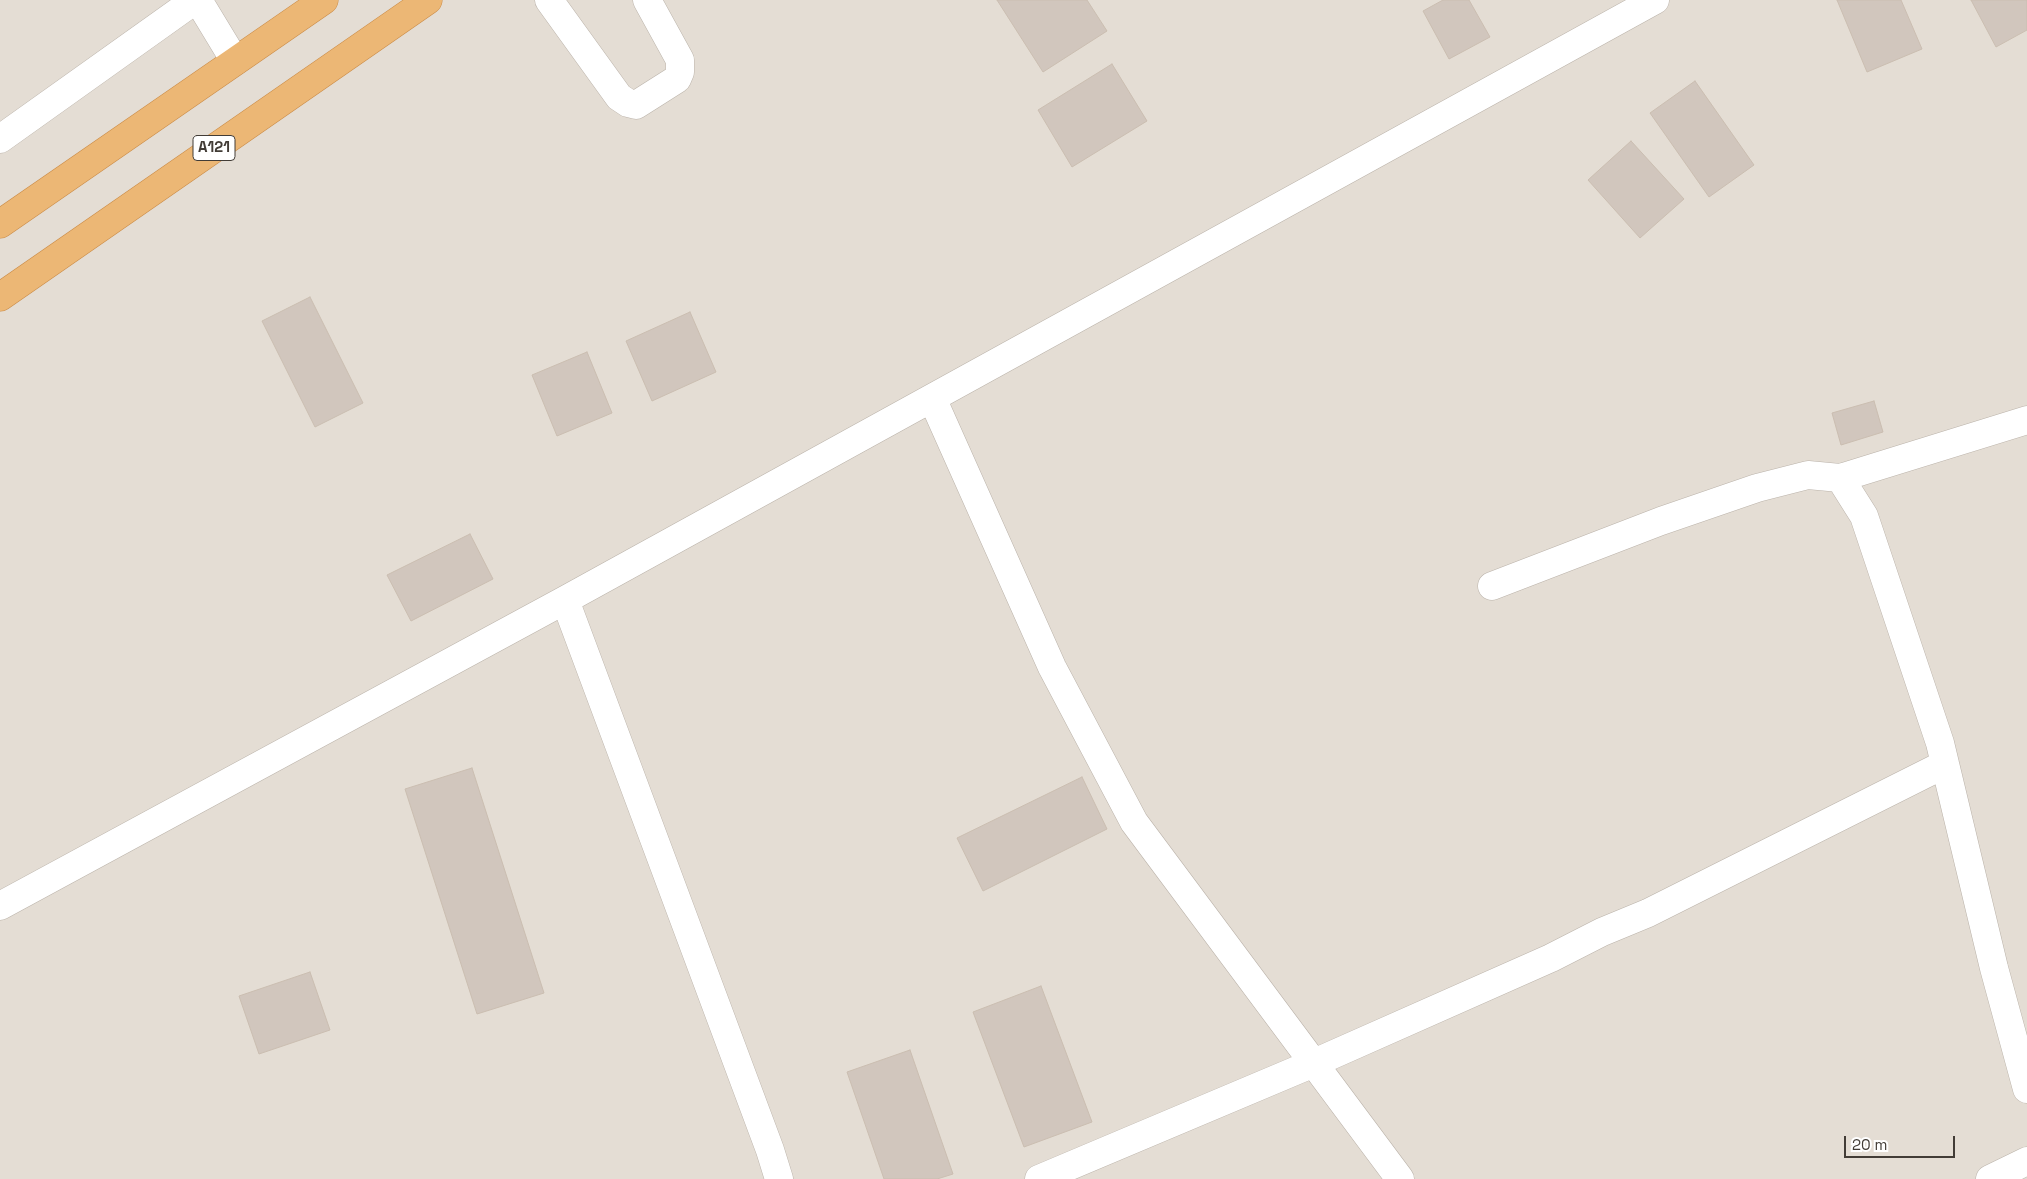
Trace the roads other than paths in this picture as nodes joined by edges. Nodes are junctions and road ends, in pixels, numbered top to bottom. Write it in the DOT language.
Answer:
graph roads {
  1 [pos="197,0"];
  2 [pos="324,0"];
  3 [pos="428,0"];
  4 [pos="549,0"];
  5 [pos="647,0"];
  6 [pos="1655,0"];
  7 [pos="235,61"];
  8 [pos="0,139"];
  9 [pos="0,224"];
  10 [pos="0,297"];
  11 [pos="932,398"];
  12 [pos="2027,420"];
  13 [pos="1840,478"];
  14 [pos="1492,586"];
  15 [pos="565,600"];
  16 [pos="1945,764"];
  17 [pos="0,906"];
  18 [pos="1314,1063"];
  19 [pos="2027,1089"];
  20 [pos="2027,1161"];
  21 [pos="779,1179"];
  22 [pos="1038,1179"];
  23 [pos="1400,1179"];
  24 [pos="1990,1179"];
  1 -- 7 [label="street"];
  1 -- 8 [label="street"];
  2 -- 7 [label="highway"];
  3 -- 10 [label="highway, A121"];
  4 -- 5 [label="street"];
  6 -- 11 [label="street"];
  7 -- 9 [label="highway"];
  11 -- 15 [label="street"];
  11 -- 18 [label="street"];
  12 -- 13 [label="street"];
  13 -- 14 [label="street"];
  13 -- 16 [label="street"];
  15 -- 17 [label="street"];
  15 -- 21 [label="street"];
  16 -- 18 [label="street"];
  16 -- 19 [label="street"];
  18 -- 22 [label="street"];
  18 -- 23 [label="street"];
  20 -- 24 [label="street"];
}
